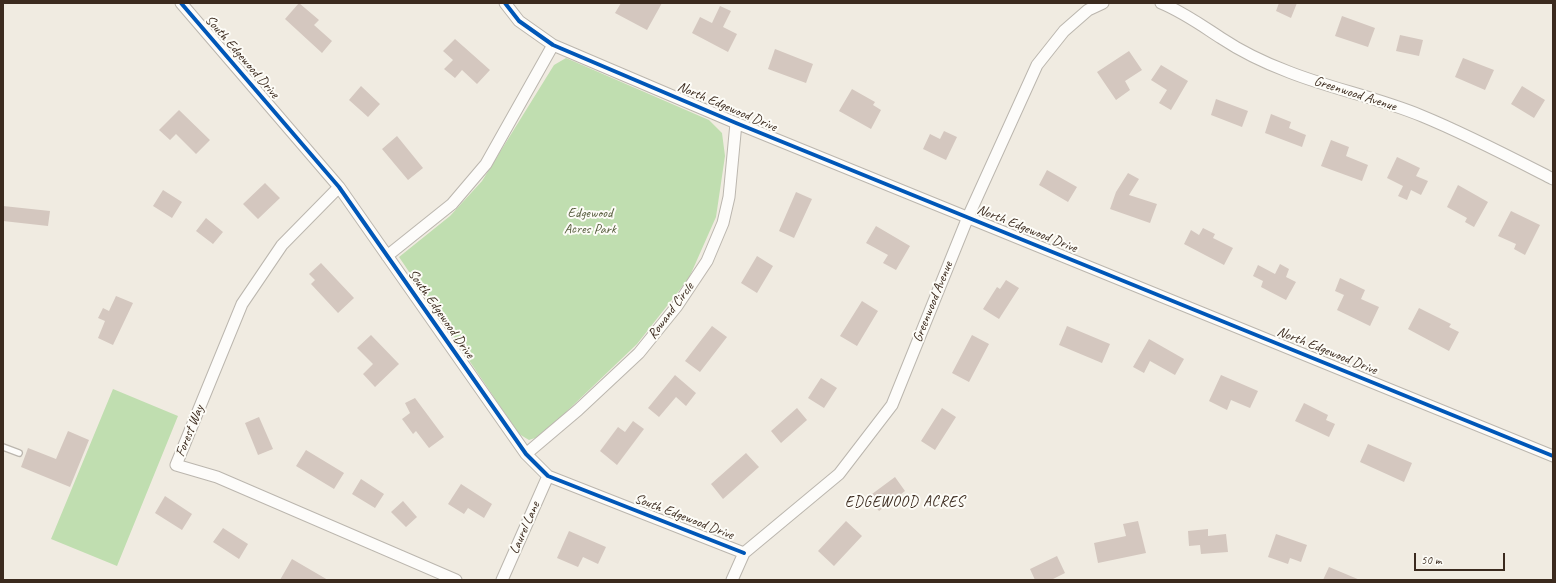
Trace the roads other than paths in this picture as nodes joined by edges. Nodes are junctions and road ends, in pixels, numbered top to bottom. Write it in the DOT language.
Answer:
graph roads {
  1 [pos="181,3"];
  2 [pos="505,3"];
  3 [pos="1103,3"];
  4 [pos="1161,3"];
  5 [pos="553,45"];
  6 [pos="736,123"];
  7 [pos="1553,179"];
  8 [pos="339,187"];
  9 [pos="968,217"];
  10 [pos="387,256"];
  11 [pos="3,447"];
  12 [pos="19,453"];
  13 [pos="526,454"];
  14 [pos="1553,456"];
  15 [pos="548,476"];
  16 [pos="744,553"];
  17 [pos="456,580"];
  18 [pos="502,580"];
  19 [pos="732,580"];
  1 -- 8 [label="street, South Edgewood Drive"];
  2 -- 5 [label="street, North Edgewood Drive"];
  3 -- 9 [label="street, Greenwood Avenue"];
  4 -- 7 [label="street, Greenwood Avenue"];
  5 -- 6 [label="street, North Edgewood Drive"];
  5 -- 10 [label="street"];
  6 -- 9 [label="street, North Edgewood Drive"];
  6 -- 13 [label="street, Rowand Circle"];
  8 -- 10 [label="street, South Edgewood Drive"];
  8 -- 17 [label="street, Forest Way"];
  9 -- 14 [label="street, North Edgewood Drive"];
  9 -- 16 [label="street, Greenwood Avenue"];
  10 -- 13 [label="street, South Edgewood Drive"];
  11 -- 12 [label="lane"];
  13 -- 15 [label="street, South Edgewood Drive"];
  15 -- 16 [label="street, South Edgewood Drive"];
  15 -- 18 [label="street, Laurel Lane"];
  16 -- 19 [label="street, Greenwood Avenue"];
}
